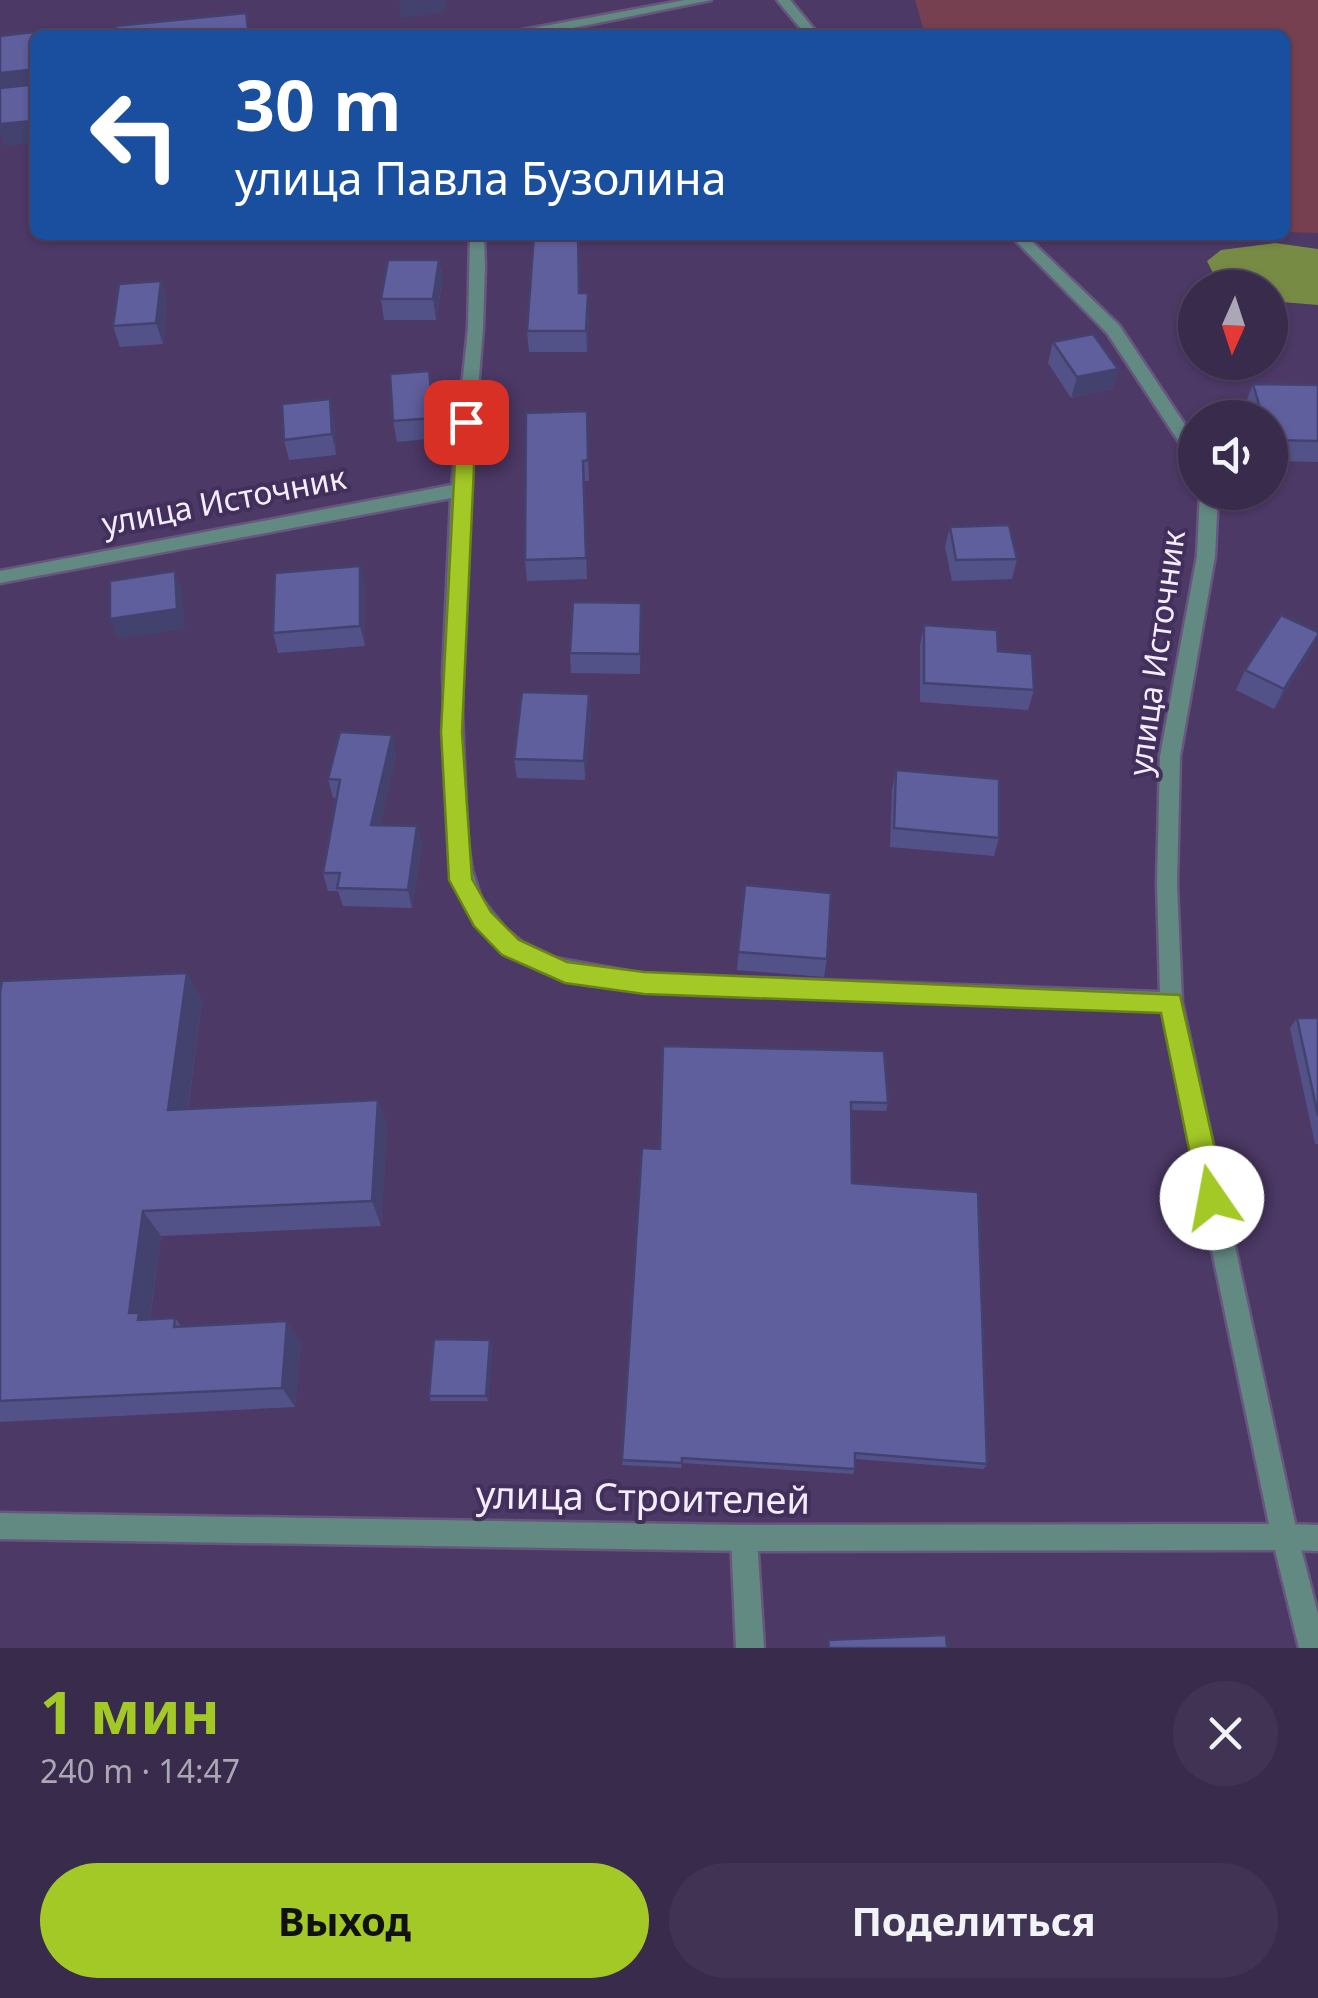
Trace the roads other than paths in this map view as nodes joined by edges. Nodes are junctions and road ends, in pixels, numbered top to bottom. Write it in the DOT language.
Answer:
graph roads {
  1 [pos="706,0"];
  2 [pos="783,0"];
  3 [pos="544,30"];
  4 [pos="809,30"];
  5 [pos="477,240"];
  6 [pos="1022,240"];
  7 [pos="1178,427"];
  8 [pos="460,490"];
  9 [pos="1209,510"];
  10 [pos="0,577"];
  11 [pos="1171,1002"];
  12 [pos="0,1526"];
  13 [pos="744,1538"];
  14 [pos="1285,1538"];
  15 [pos="1318,1538"];
  16 [pos="750,1648"];
  17 [pos="1312,1648"];
  1 -- 3 [label="street"];
  2 -- 4 [label="street"];
  5 -- 8 [label="street"];
  6 -- 7 [label="street"];
  8 -- 10 [label="street, улица Источник"];
  8 -- 11 [label="street"];
  9 -- 11 [label="street, улица Источник"];
  11 -- 14 [label="street, улица Источник"];
  12 -- 13 [label="street, улица Строителей"];
  13 -- 14 [label="street, улица Строителей"];
  13 -- 16 [label="street"];
  14 -- 15 [label="street, улица Строителей"];
  14 -- 17 [label="street, улица Источник"];
}
